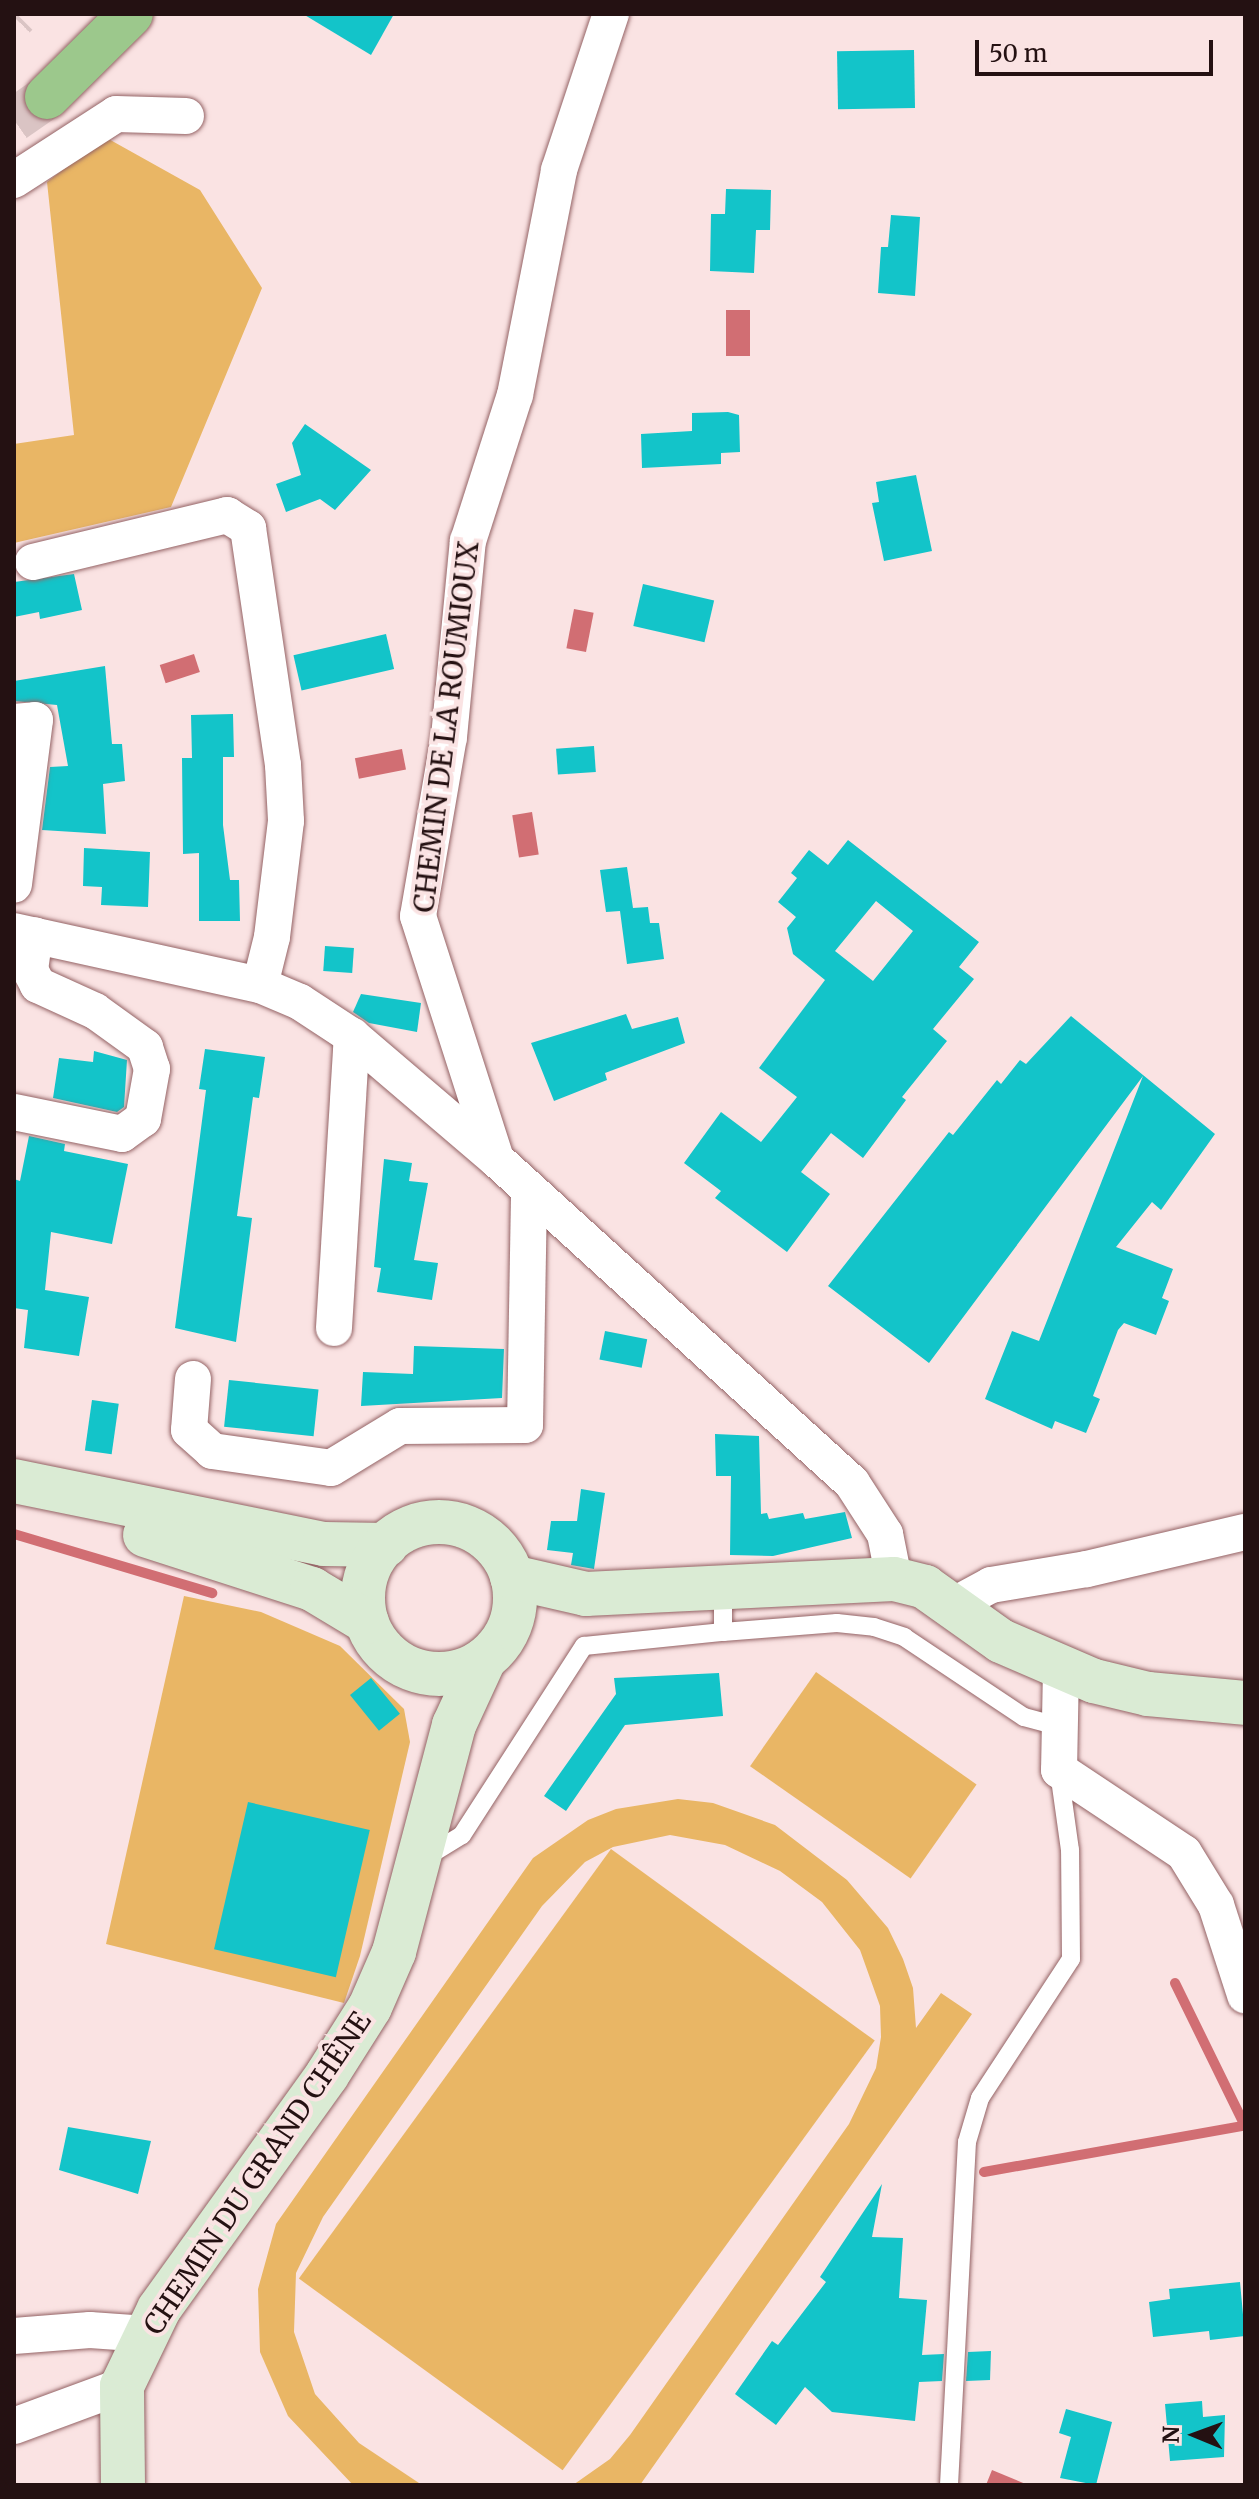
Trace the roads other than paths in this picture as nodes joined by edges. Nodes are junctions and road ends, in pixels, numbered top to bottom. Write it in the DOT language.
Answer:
graph roads {
  1 [pos="131,14"];
  2 [pos="611,14"];
  3 [pos="47,97"];
  4 [pos="186,116"];
  5 [pos="14,180"];
  6 [pos="33,562"];
  7 [pos="14,722"];
  8 [pos="14,885"];
  9 [pos="24,933"];
  10 [pos="260,985"];
  11 [pos="352,1036"];
  12 [pos="14,1112"];
  13 [pos="496,1159"];
  14 [pos="529,1190"];
  15 [pos="334,1328"];
  16 [pos="193,1379"];
  17 [pos="14,1481"];
  18 [pos="14,1492"];
  19 [pos="1245,1532"];
  20 [pos="386,1545"];
  21 [pos="512,1577"];
  22 [pos="894,1579"];
  23 [pos="723,1584"];
  24 [pos="586,1594"];
  25 [pos="954,1605"];
  26 [pos="367,1622"];
  27 [pos="723,1632"];
  28 [pos="496,1644"];
  29 [pos="1061,1668"];
  30 [pos="430,1674"];
  31 [pos="1245,1703"];
  32 [pos="454,1725"];
  33 [pos="1061,1727"];
  34 [pos="1059,1770"];
  35 [pos="416,1863"];
  36 [pos="1245,1995"];
  37 [pos="147,2334"];
  38 [pos="14,2336"];
  39 [pos="122,2386"];
  40 [pos="14,2426"];
  41 [pos="123,2485"];
  42 [pos="949,2485"];
  1 -- 3 [label="highway"];
  2 -- 13 [label="street, CHEMIN DE LA ROUMIOUX"];
  4 -- 5 [label="street"];
  6 -- 10 [label="street"];
  7 -- 8 [label="street"];
  9 -- 10 [label="street"];
  9 -- 12 [label="street"];
  10 -- 11 [label="street"];
  11 -- 13 [label="street"];
  11 -- 15 [label="street"];
  13 -- 14 [label="street"];
  14 -- 16 [label="street"];
  14 -- 22 [label="street"];
  17 -- 20 [label="main road"];
  18 -- 26 [label="main road"];
  19 -- 25 [label="street"];
  20 -- 21 [label="main road"];
  20 -- 26 [label="main road"];
  21 -- 24 [label="main road"];
  21 -- 28 [label="main road"];
  22 -- 23 [label="main road"];
  22 -- 25 [label="main road"];
  23 -- 24 [label="main road"];
  23 -- 27 [label="lane"];
  24 -- 28 [label="main road"];
  25 -- 29 [label="main road"];
  26 -- 30 [label="main road"];
  27 -- 33 [label="lane"];
  27 -- 35 [label="lane"];
  28 -- 30 [label="main road"];
  28 -- 32 [label="main road, CHEMIN DU GRAND CHÊNE"];
  29 -- 31 [label="main road"];
  29 -- 33 [label="street"];
  30 -- 32 [label="main road"];
  32 -- 35 [label="main road, CHEMIN DU GRAND CHÊNE"];
  33 -- 34 [label="street"];
  34 -- 36 [label="street"];
  34 -- 42 [label="lane"];
  35 -- 37 [label="main road, CHEMIN DU GRAND CHÊNE"];
  37 -- 38 [label="street"];
  37 -- 39 [label="main road, CHEMIN DU GRAND CHÊNE"];
  39 -- 40 [label="street"];
  39 -- 41 [label="main road, CHEMIN DU GRAND CHÊNE"];
}
